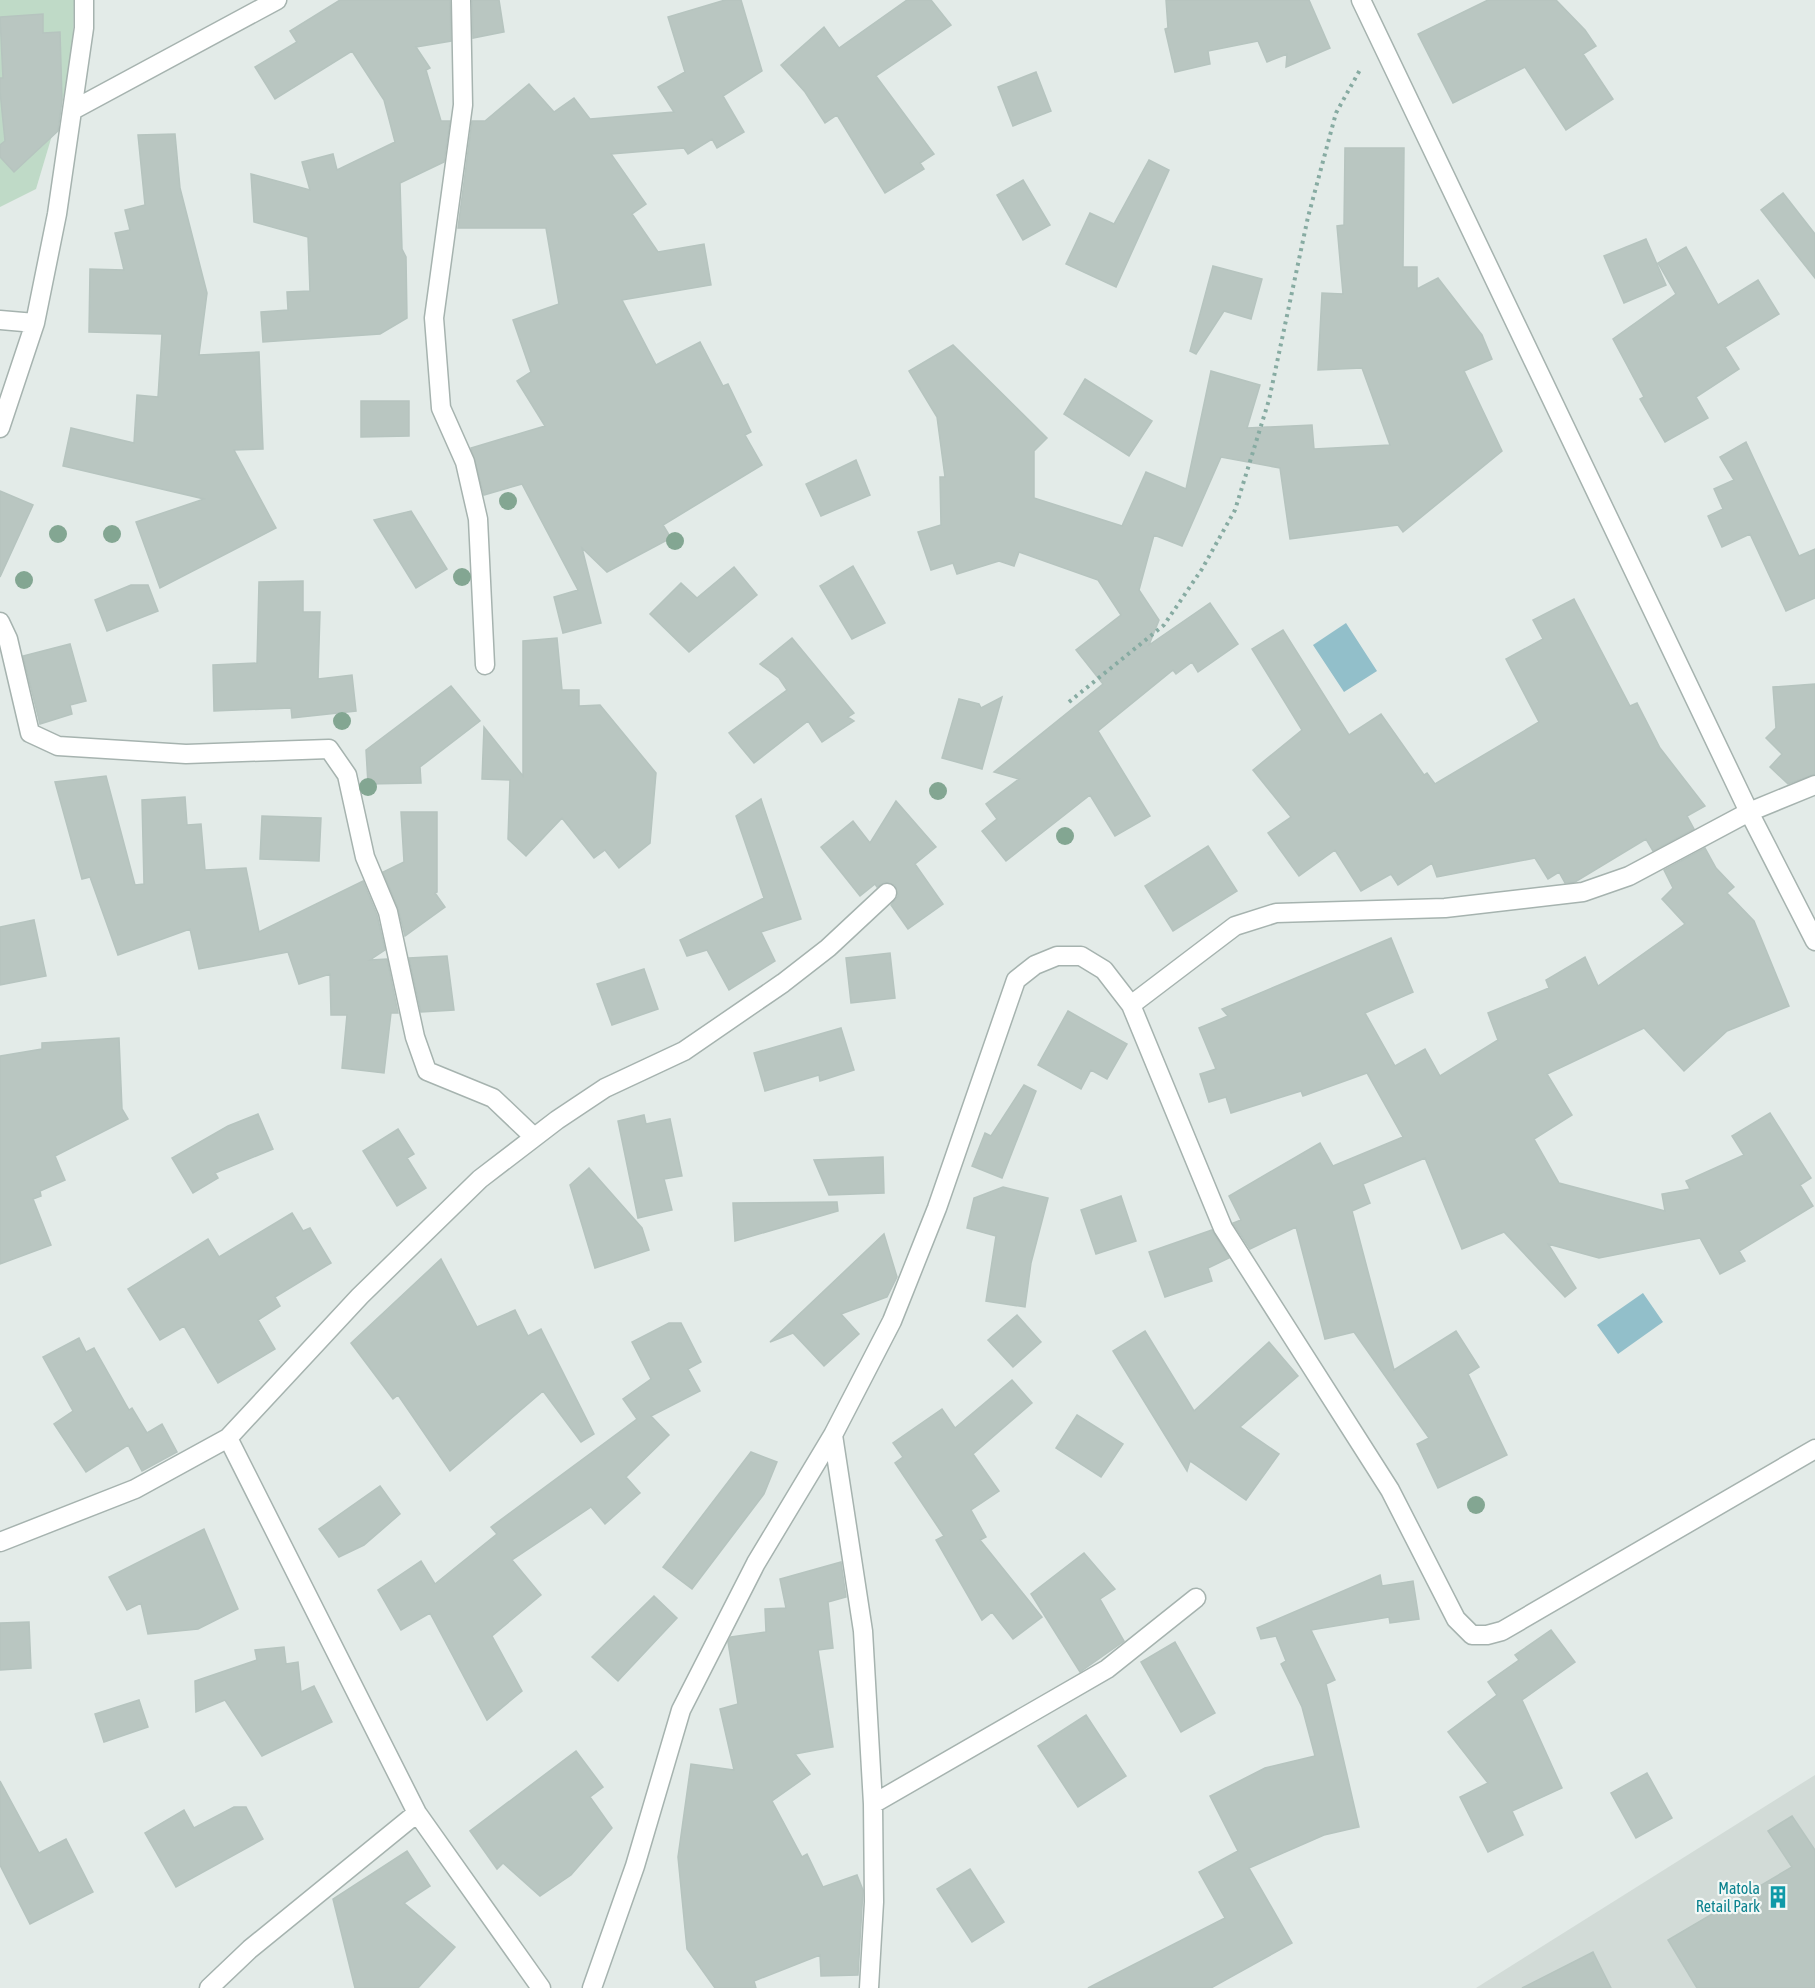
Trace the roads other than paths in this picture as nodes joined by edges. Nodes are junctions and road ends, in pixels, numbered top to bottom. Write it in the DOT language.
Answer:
graph roads {
  1 [pos="84,0"];
  2 [pos="277,0"];
  3 [pos="460,0"];
  4 [pos="1366,3"];
  5 [pos="73,110"];
  6 [pos="0,320"];
  7 [pos="34,323"];
  8 [pos="0,428"];
  9 [pos="0,622"];
  10 [pos="485,665"];
  11 [pos="1815,784"];
  12 [pos="1749,812"];
  13 [pos="887,893"];
  14 [pos="1815,941"];
  15 [pos="1131,1005"];
  16 [pos="534,1137"];
  17 [pos="833,1435"];
  18 [pos="228,1438"];
  19 [pos="1815,1449"];
  20 [pos="0,1542"];
  21 [pos="1196,1598"];
  22 [pos="873,1804"];
  23 [pos="417,1813"];
  24 [pos="209,1988"];
  25 [pos="541,1988"];
  26 [pos="592,1988"];
  27 [pos="869,1988"];
  1 -- 5 [label="street"];
  2 -- 5 [label="street"];
  3 -- 10 [label="street"];
  4 -- 12 [label="street"];
  5 -- 7 [label="street"];
  6 -- 7 [label="street"];
  7 -- 8 [label="street"];
  9 -- 16 [label="street"];
  11 -- 12 [label="street"];
  12 -- 14 [label="street"];
  12 -- 15 [label="street"];
  13 -- 16 [label="street"];
  15 -- 17 [label="street"];
  15 -- 19 [label="street"];
  16 -- 18 [label="street"];
  17 -- 22 [label="street"];
  17 -- 26 [label="street"];
  18 -- 20 [label="street"];
  18 -- 23 [label="street"];
  21 -- 22 [label="street"];
  22 -- 27 [label="street"];
  23 -- 24 [label="street"];
  23 -- 25 [label="street"];
}
